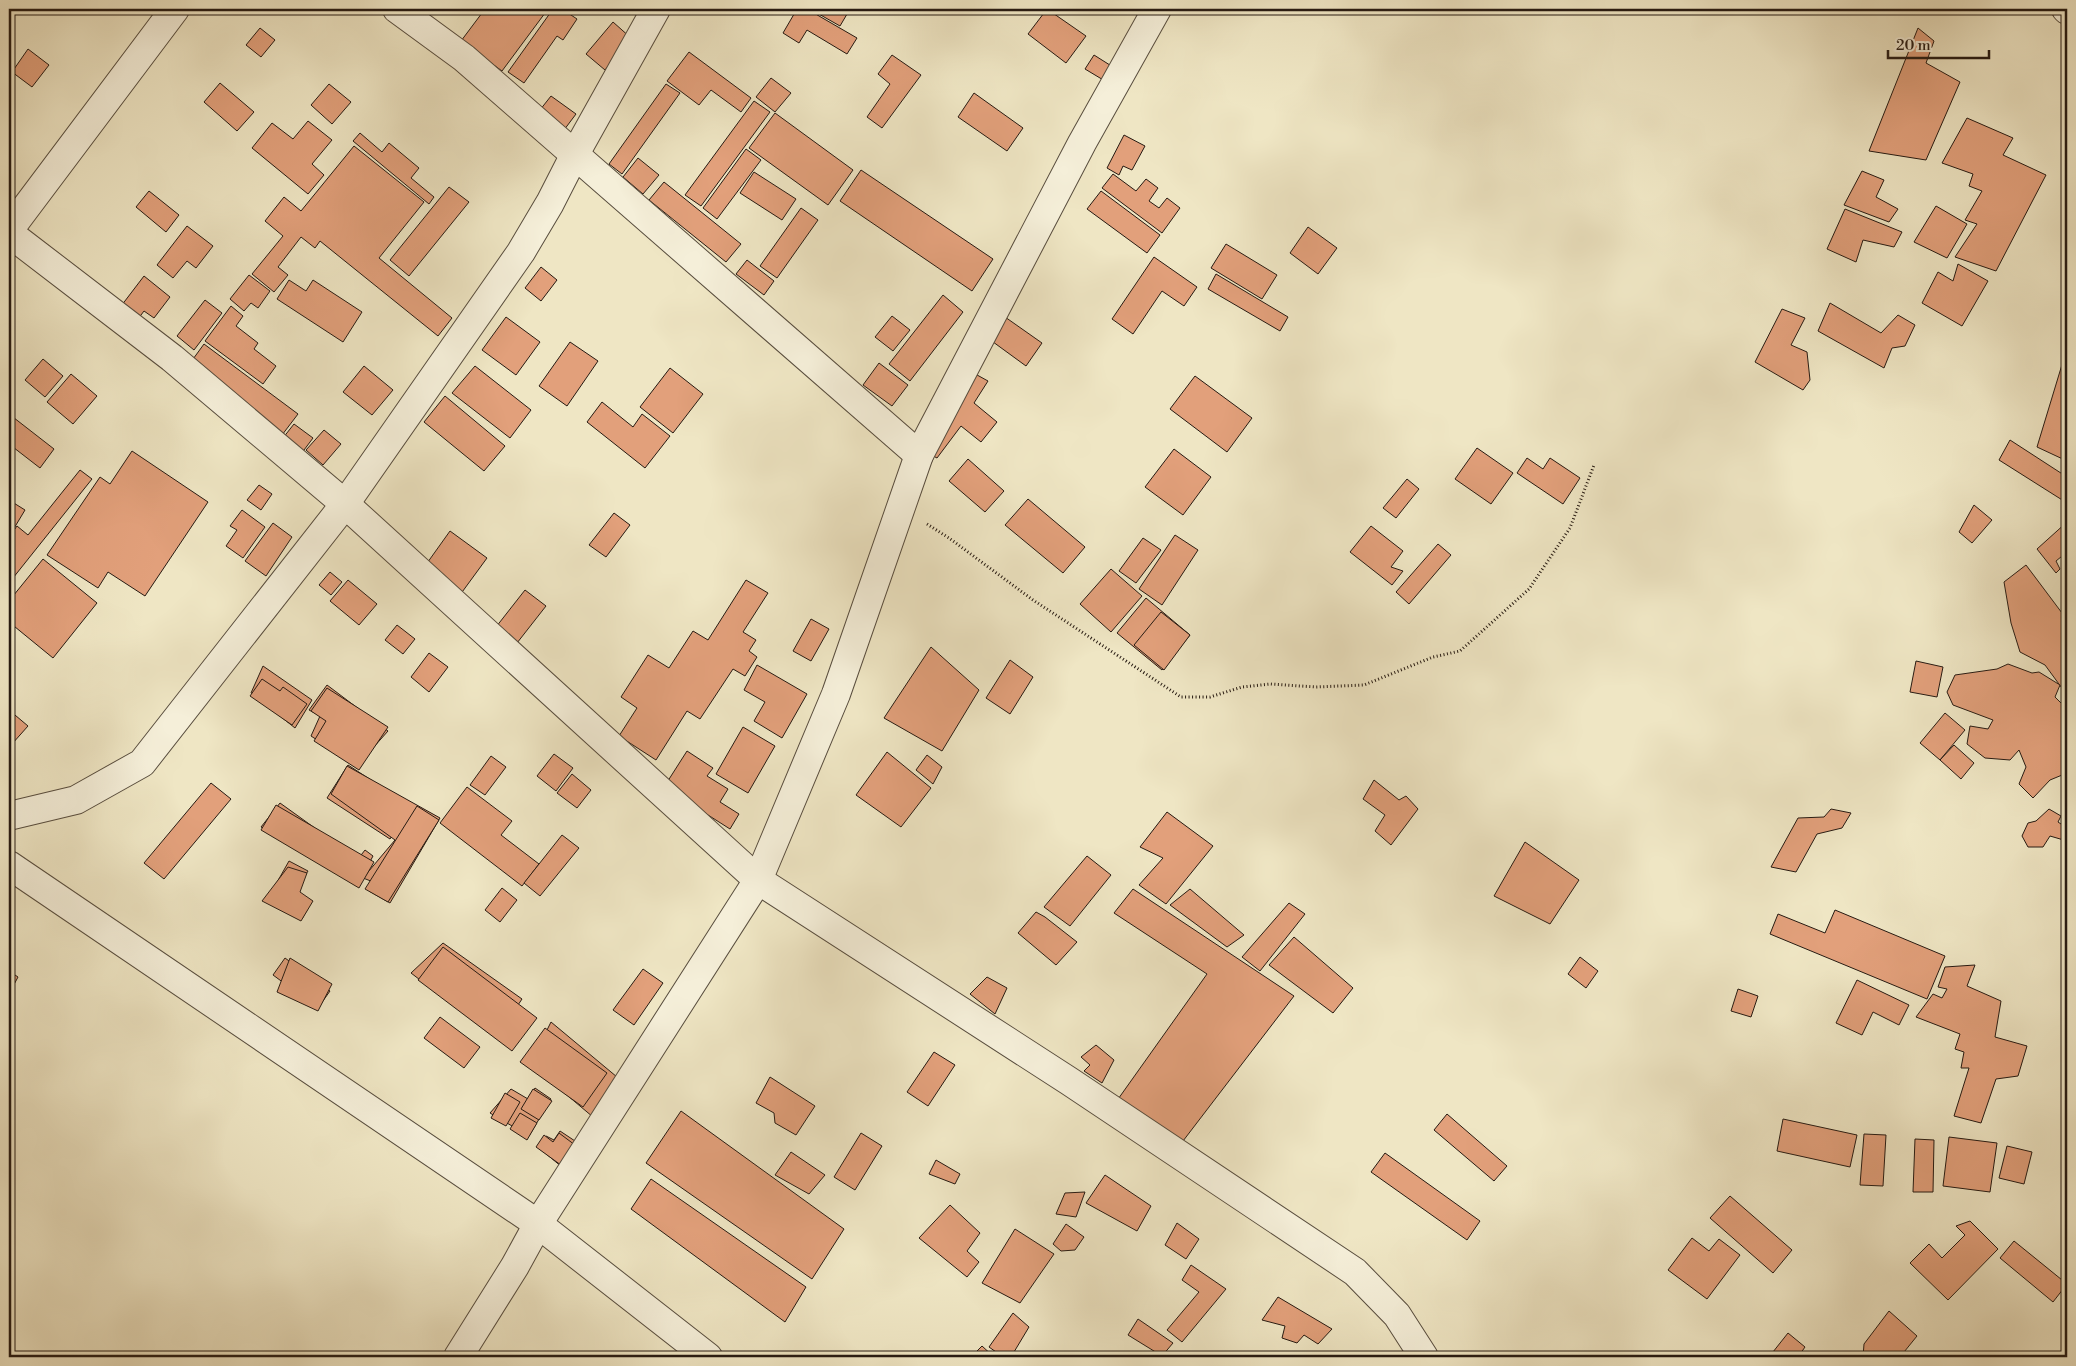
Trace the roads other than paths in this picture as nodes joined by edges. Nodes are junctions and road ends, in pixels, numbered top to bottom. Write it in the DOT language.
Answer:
graph roads {
  1 [pos="175,9"];
  2 [pos="397,9"];
  3 [pos="656,9"];
  4 [pos="1157,9"];
  5 [pos="575,154"];
  6 [pos="9,231"];
  7 [pos="919,455"];
  8 [pos="346,504"];
  9 [pos="9,816"];
  10 [pos="9,865"];
  11 [pos="758,880"];
  12 [pos="538,1224"];
  13 [pos="458,1357"];
  14 [pos="708,1357"];
  15 [pos="1424,1357"];
  1 -- 6 [label="street"];
  2 -- 5 [label="street"];
  3 -- 5 [label="street"];
  4 -- 7 [label="street"];
  5 -- 7 [label="street"];
  5 -- 8 [label="street"];
  6 -- 8 [label="street"];
  7 -- 11 [label="street"];
  8 -- 9 [label="street"];
  8 -- 11 [label="street"];
  10 -- 12 [label="street"];
  11 -- 12 [label="street"];
  11 -- 15 [label="street"];
  12 -- 13 [label="street"];
  12 -- 14 [label="street"];
}
